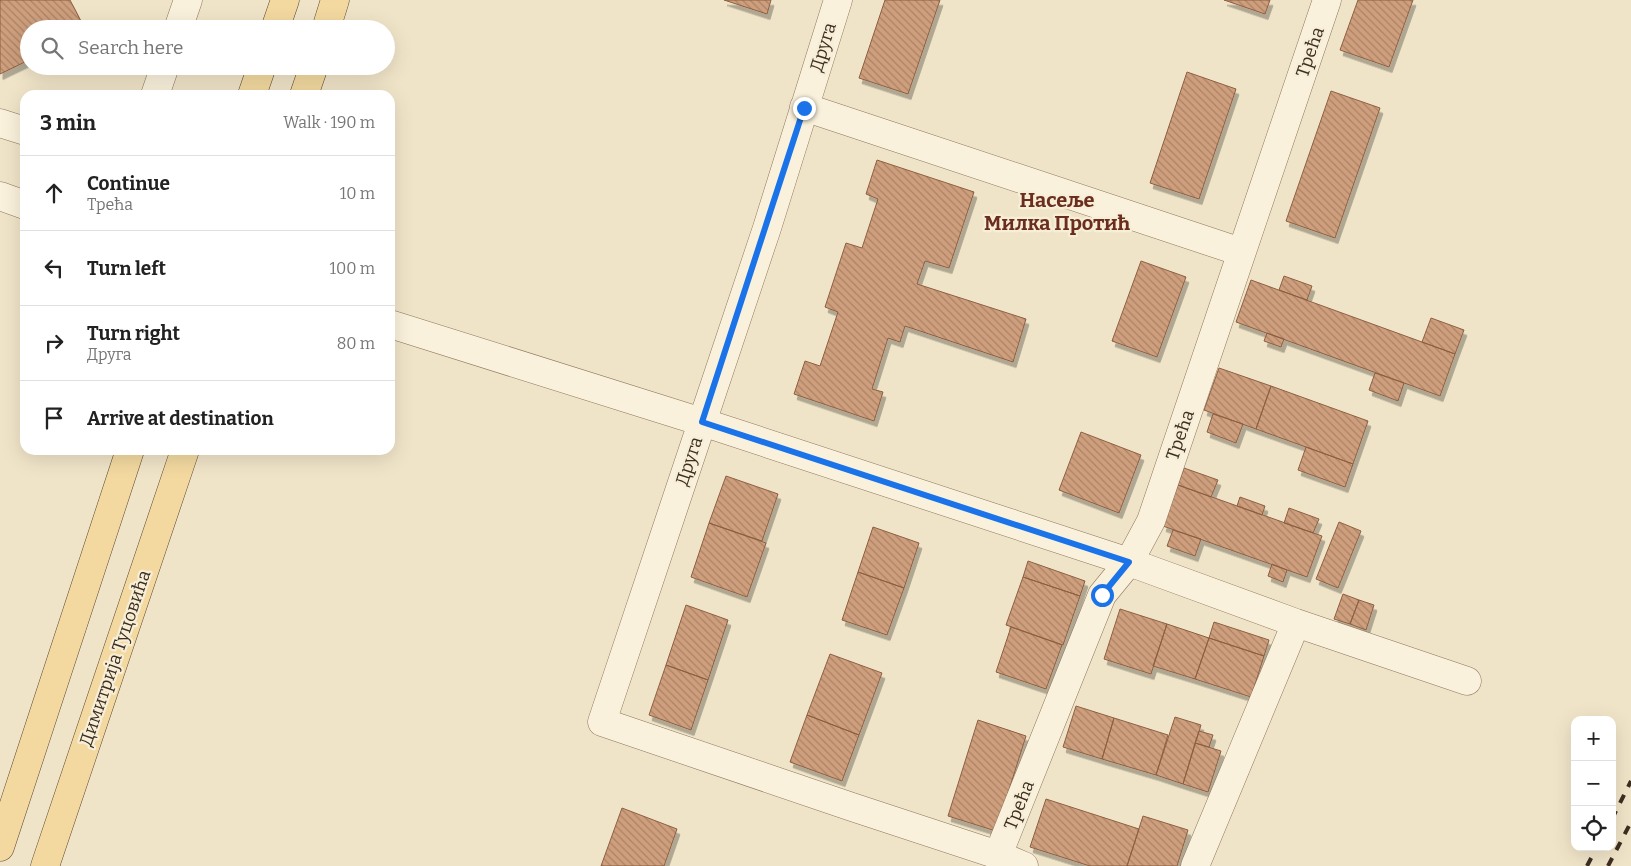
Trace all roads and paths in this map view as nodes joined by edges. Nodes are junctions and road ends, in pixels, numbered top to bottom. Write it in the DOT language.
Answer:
graph roads {
  1 [pos="188,0"];
  2 [pos="285,0"];
  3 [pos="335,0"];
  4 [pos="838,0"];
  5 [pos="1327,0"];
  6 [pos="181,20"];
  7 [pos="278,20"];
  8 [pos="329,20"];
  9 [pos="162,75"];
  10 [pos="259,75"];
  11 [pos="311,75"];
  12 [pos="157,90"];
  13 [pos="254,90"];
  14 [pos="306,90"];
  15 [pos="804,108"];
  16 [pos="0,122"];
  17 [pos="20,129"];
  18 [pos="0,196"];
  19 [pos="20,203"];
  20 [pos="1241,252"];
  21 [pos="395,326"];
  22 [pos="702,422"];
  23 [pos="128,455"];
  24 [pos="183,455"];
  25 [pos="1129,562"];
  26 [pos="1296,623"];
  27 [pos="1467,681"];
  28 [pos="0,847"];
  29 [pos="998,855"];
  30 [pos="45,866"];
  31 [pos="1024,866"];
  32 [pos="1195,866"];
  1 -- 6 [label="street"];
  2 -- 7 [label="main road"];
  3 -- 8 [label="main road"];
  4 -- 15 [label="street, Друга"];
  5 -- 20 [label="street, Трећа"];
  9 -- 12 [label="street"];
  10 -- 13 [label="main road"];
  11 -- 14 [label="main road"];
  15 -- 20 [label="street"];
  15 -- 22 [label="street, Друга"];
  16 -- 17 [label="street"];
  18 -- 19 [label="street"];
  20 -- 25 [label="street, Трећа"];
  21 -- 22 [label="street"];
  22 -- 25 [label="street"];
  22 -- 29 [label="street, Друга"];
  23 -- 28 [label="main road"];
  24 -- 30 [label="main road, Димитрија Туцовића"];
  25 -- 26 [label="street"];
  25 -- 29 [label="street, Трећа"];
  26 -- 27 [label="street"];
  26 -- 32 [label="street"];
  29 -- 31 [label="street"];
}
